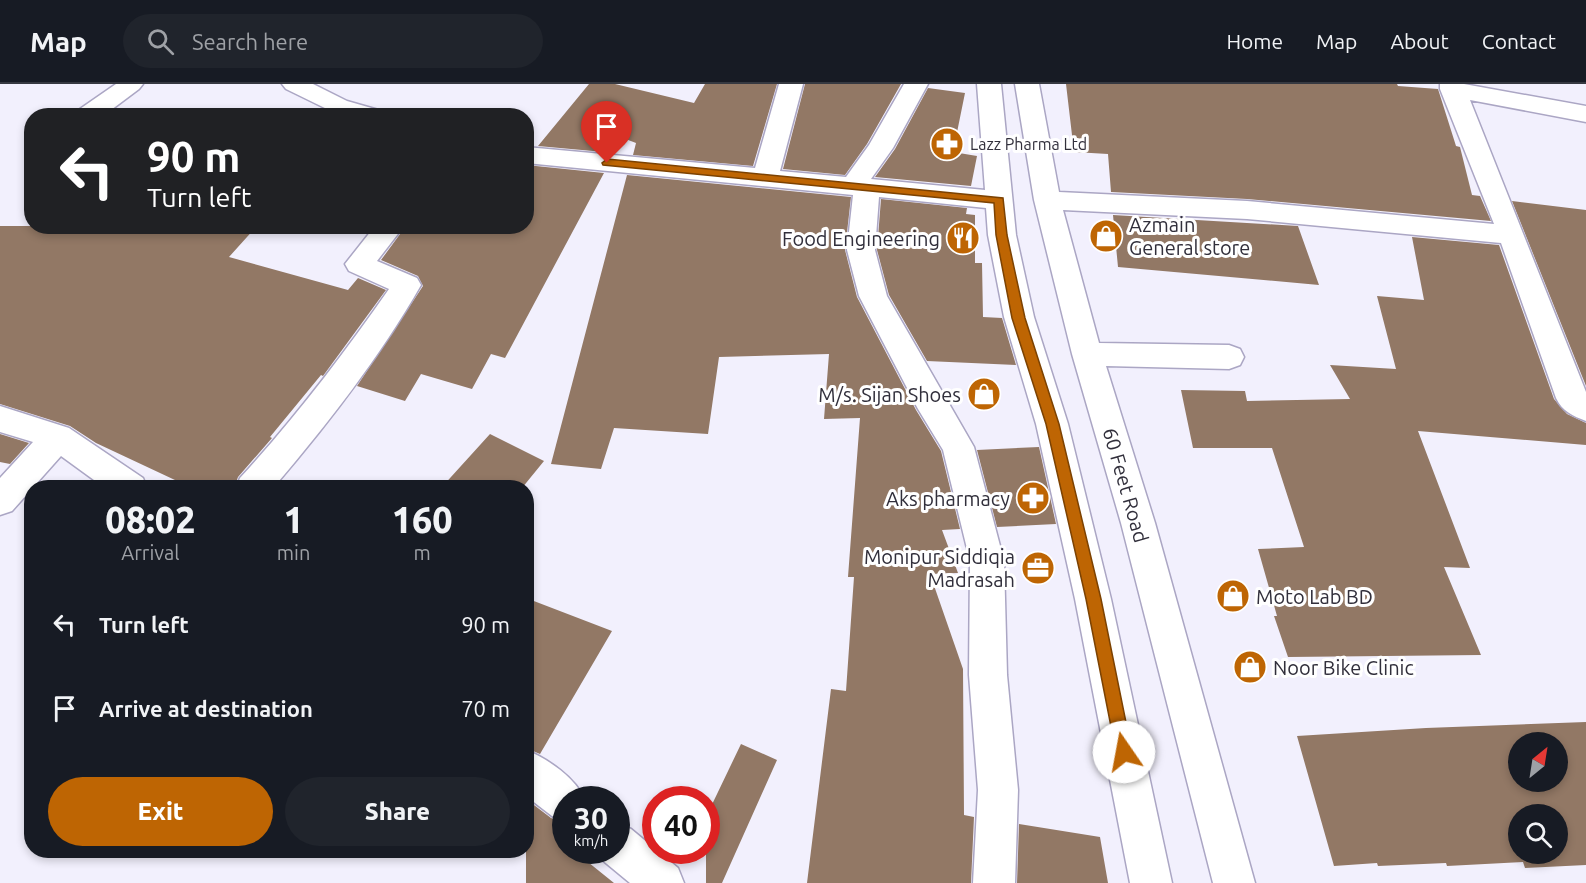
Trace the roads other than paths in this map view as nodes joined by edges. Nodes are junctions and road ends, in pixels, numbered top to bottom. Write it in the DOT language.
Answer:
graph roads {
  1 [pos="131,84"];
  2 [pos="791,84"];
  3 [pos="916,84"];
  4 [pos="988,84"];
  5 [pos="1027,84"];
  6 [pos="1452,86"];
  7 [pos="312,87"];
  8 [pos="97,108"];
  9 [pos="346,108"];
  10 [pos="1586,114"];
  11 [pos="534,156"];
  12 [pos="765,177"];
  13 [pos="860,186"];
  14 [pos="999,200"];
  15 [pos="1047,200"];
  16 [pos="384,234"];
  17 [pos="1512,235"];
  18 [pos="1087,354"];
  19 [pos="1229,357"];
  20 [pos="1586,408"];
  21 [pos="0,419"];
  22 [pos="58,437"];
  23 [pos="119,480"];
  24 [pos="259,480"];
  25 [pos="0,501"];
  26 [pos="534,776"];
  27 [pos="552,791"];
  28 [pos="630,856"];
  29 [pos="663,883"];
  30 [pos="994,883"];
  31 [pos="1151,883"];
  32 [pos="1234,883"];
  1 -- 8 [label="street"];
  2 -- 12 [label="street"];
  3 -- 13 [label="street"];
  4 -- 14 [label="street"];
  5 -- 15 [label="street, 60 Feet Road"];
  6 -- 10 [label="street"];
  6 -- 17 [label="street"];
  7 -- 9 [label="street"];
  11 -- 12 [label="street"];
  12 -- 13 [label="street"];
  13 -- 14 [label="street"];
  13 -- 30 [label="street"];
  14 -- 31 [label="street"];
  15 -- 17 [label="street"];
  15 -- 18 [label="street, 60 Feet Road"];
  16 -- 24 [label="street"];
  17 -- 20 [label="street"];
  18 -- 19 [label="street"];
  18 -- 32 [label="street, 60 Feet Road"];
  21 -- 22 [label="street"];
  22 -- 23 [label="street"];
  22 -- 25 [label="street"];
  26 -- 27 [label="street"];
  28 -- 29 [label="street"];
}
